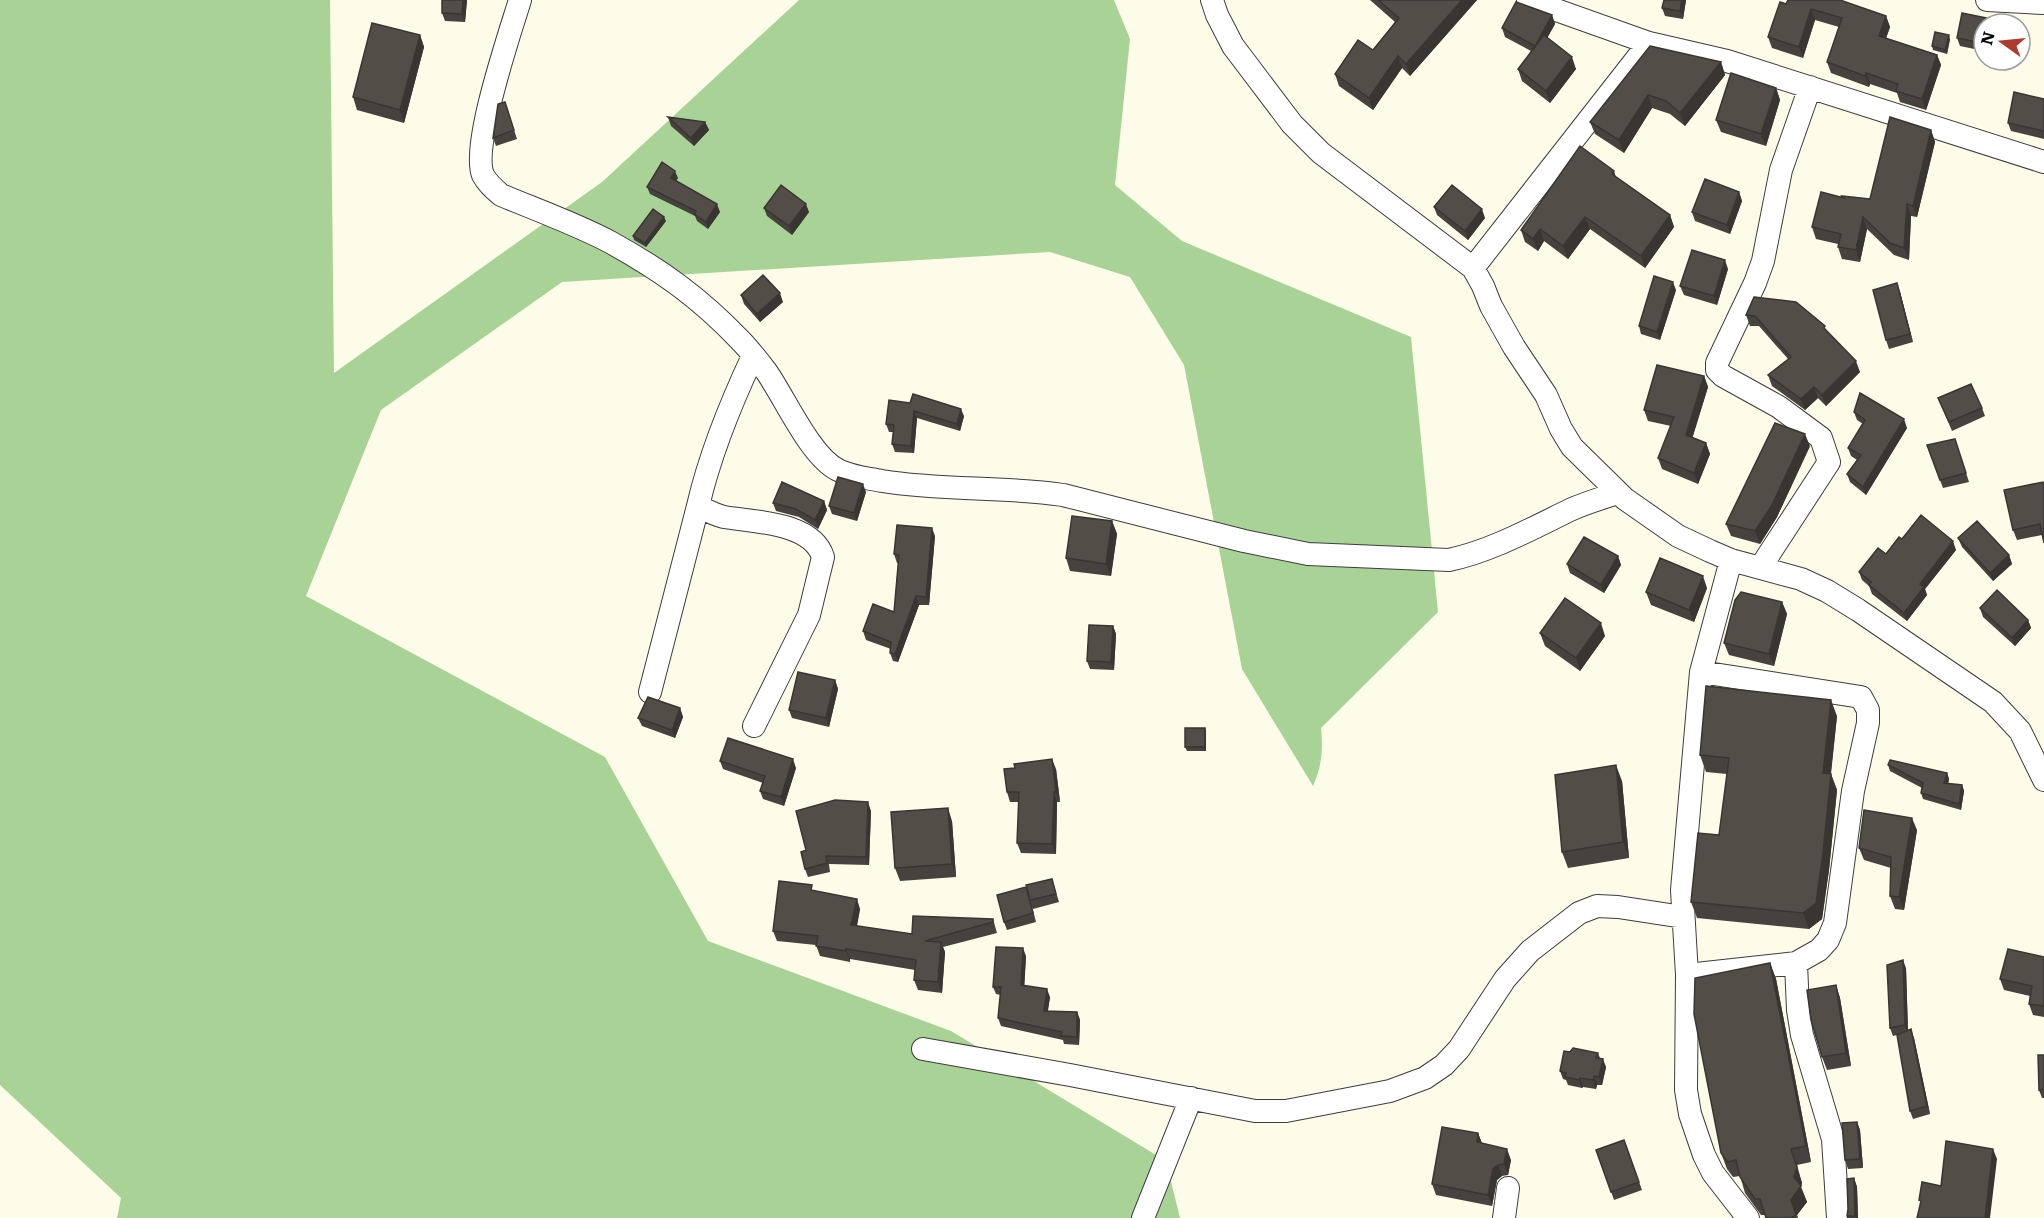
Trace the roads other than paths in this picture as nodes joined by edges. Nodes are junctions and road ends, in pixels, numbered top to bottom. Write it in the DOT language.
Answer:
graph roads {
  1 [pos="520,0"];
  2 [pos="1212,0"];
  3 [pos="1528,0"];
  4 [pos="1987,0"];
  5 [pos="2044,3"];
  6 [pos="1649,43"];
  7 [pos="1810,87"];
  8 [pos="2044,162"];
  9 [pos="1473,268"];
  10 [pos="753,356"];
  11 [pos="1618,493"];
  12 [pos="698,506"];
  13 [pos="1731,560"];
  14 [pos="1760,568"];
  15 [pos="1701,672"];
  16 [pos="650,692"];
  17 [pos="753,726"];
  18 [pos="2044,780"];
  19 [pos="1683,917"];
  20 [pos="1796,963"];
  21 [pos="1687,975"];
  22 [pos="923,1049"];
  23 [pos="1191,1098"];
  24 [pos="1508,1188"];
  25 [pos="1143,1218"];
  26 [pos="1504,1218"];
  27 [pos="1748,1218"];
  28 [pos="1838,1218"];
  1 -- 10 [label="street"];
  2 -- 9 [label="street"];
  3 -- 6 [label="street"];
  4 -- 5 [label="street"];
  6 -- 7 [label="street"];
  6 -- 9 [label="street"];
  7 -- 8 [label="street"];
  7 -- 14 [label="street"];
  9 -- 11 [label="street"];
  10 -- 11 [label="street"];
  10 -- 12 [label="street"];
  11 -- 13 [label="street"];
  12 -- 16 [label="street"];
  12 -- 17 [label="street"];
  13 -- 14 [label="street"];
  13 -- 15 [label="street"];
  14 -- 18 [label="street"];
  15 -- 19 [label="street"];
  15 -- 20 [label="street"];
  19 -- 21 [label="street"];
  19 -- 23 [label="street"];
  20 -- 21 [label="street"];
  20 -- 28 [label="street"];
  21 -- 27 [label="street"];
  22 -- 23 [label="street"];
  23 -- 25 [label="street"];
  24 -- 26 [label="street"];
}
